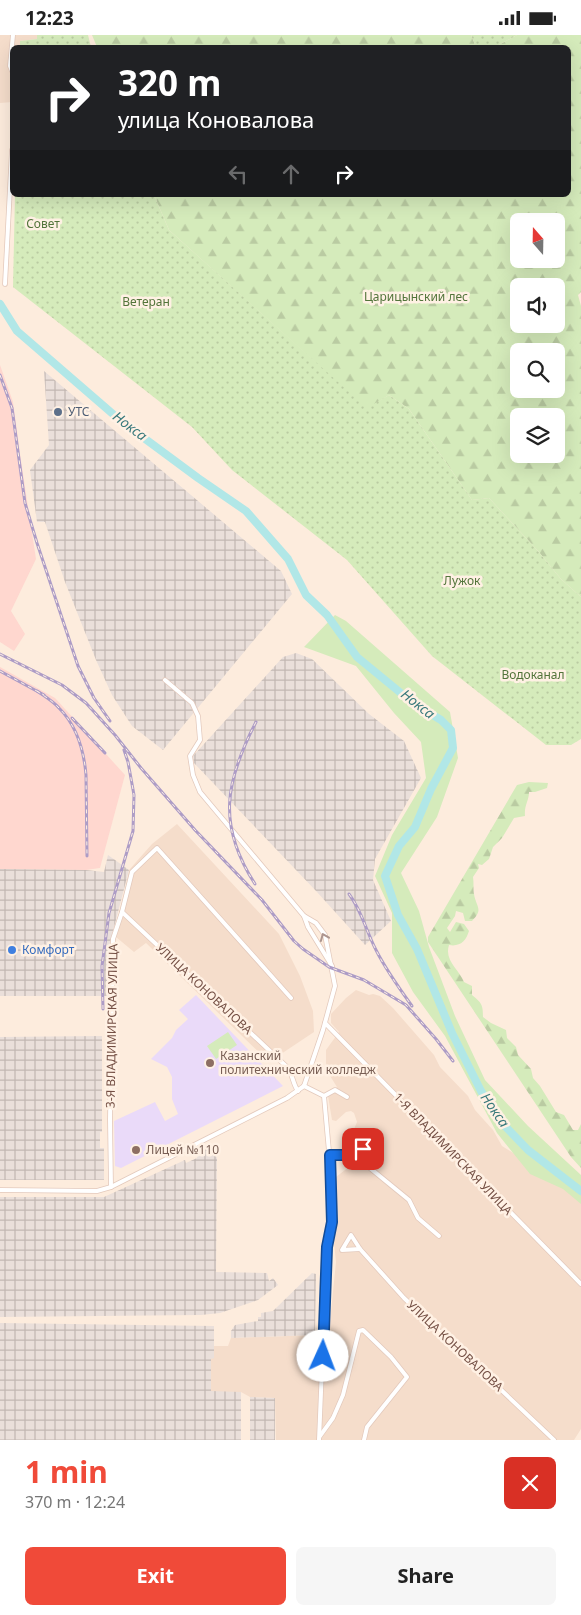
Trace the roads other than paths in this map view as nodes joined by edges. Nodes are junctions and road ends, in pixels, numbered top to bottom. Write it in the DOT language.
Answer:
graph roads {
  1 [pos="10,189"];
  2 [pos="5,284"];
  3 [pos="165,681"];
  4 [pos="122,912"];
  5 [pos="304,916"];
  6 [pos="332,966"];
  7 [pos="291,998"];
  8 [pos="325,1023"];
  9 [pos="304,1086"];
  10 [pos="298,1091"];
  11 [pos="324,1096"];
  12 [pos="347,1097"];
  13 [pos="373,1144"];
  14 [pos="330,1155"];
  15 [pos="354,1155"];
  16 [pos="111,1187"];
  17 [pos="0,1190"];
  18 [pos="439,1236"];
  19 [pos="360,1249"];
  20 [pos="581,1284"];
  21 [pos="319,1438"];
  22 [pos="364,1440"];
  23 [pos="554,1440"];
  1 -- 2 [label="street"];
  3 -- 5 [label="street"];
  4 -- 7 [label="street, 3-Я ВЛАДИМИРСКАЯ УЛИЦА"];
  4 -- 10 [label="street, УЛИЦА КОНОВАЛОВА"];
  4 -- 16 [label="street, 3-Я ВЛАДИМИРСКАЯ УЛИЦА"];
  5 -- 6 [label="street"];
  6 -- 5 [label="street, one-way"];
  6 -- 8 [label="street"];
  8 -- 9 [label="street"];
  8 -- 20 [label="street, 1-Я ВЛАДИМИРСКАЯ УЛИЦА"];
  9 -- 10 [label="street"];
  9 -- 11 [label="street"];
  10 -- 16 [label="street"];
  11 -- 12 [label="street"];
  11 -- 14 [label="street"];
  13 -- 15 [label="street"];
  14 -- 15 [label="street"];
  14 -- 21 [label="street"];
  15 -- 18 [label="street"];
  16 -- 17 [label="street"];
  19 -- 19 [label="street, УЛИЦА КОНОВАЛОВА"];
  19 -- 23 [label="street, УЛИЦА КОНОВАЛОВА"];
  21 -- 22 [label="street"];
}
